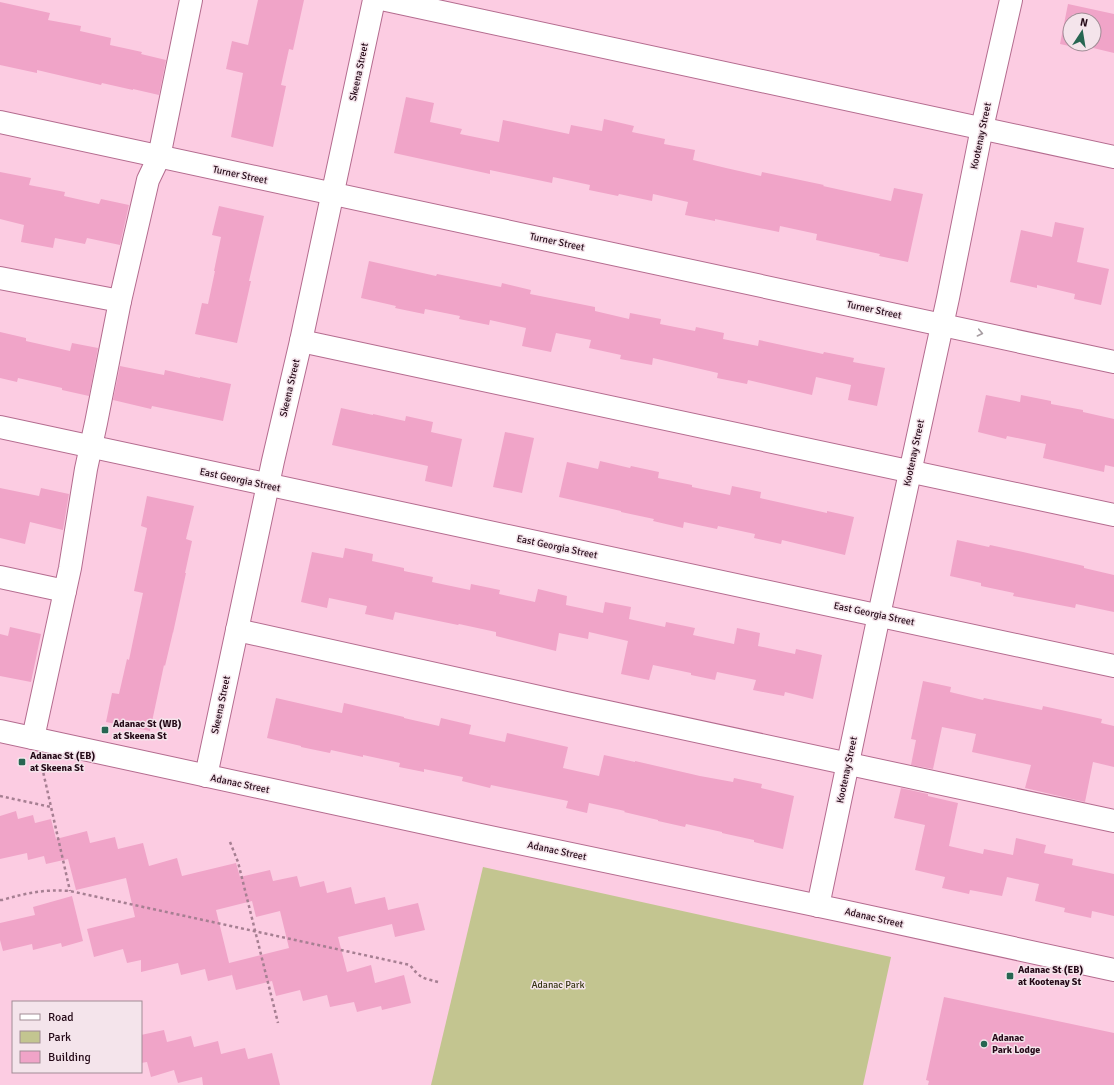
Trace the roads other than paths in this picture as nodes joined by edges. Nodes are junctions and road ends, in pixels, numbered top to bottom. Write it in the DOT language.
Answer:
graph roads {
  1 [pos="191,0"];
  2 [pos="374,0"];
  3 [pos="386,0"];
  4 [pos="1011,0"];
  5 [pos="0,122"];
  6 [pos="982,128"];
  7 [pos="1114,156"];
  8 [pos="159,157"];
  9 [pos="333,194"];
  10 [pos="0,278"];
  11 [pos="120,301"];
  12 [pos="942,325"];
  13 [pos="301,341"];
  14 [pos="1114,362"];
  15 [pos="0,427"];
  16 [pos="91,447"];
  17 [pos="910,472"];
  18 [pos="268,486"];
  19 [pos="1114,516"];
  20 [pos="0,577"];
  21 [pos="65,591"];
  22 [pos="879,615"];
  23 [pos="237,630"];
  24 [pos="1114,666"];
  25 [pos="0,731"];
  26 [pos="33,738"];
  27 [pos="848,764"];
  28 [pos="206,776"];
  29 [pos="1114,821"];
  30 [pos="818,906"];
  31 [pos="1114,970"];
  1 -- 8 [label="street"];
  2 -- 9 [label="street, Skeena Street"];
  3 -- 6 [label="street"];
  4 -- 6 [label="street, Kootenay Street"];
  5 -- 8 [label="street, Turner Street"];
  6 -- 7 [label="street"];
  6 -- 12 [label="street, Kootenay Street"];
  8 -- 9 [label="street, Turner Street"];
  8 -- 11 [label="street"];
  9 -- 12 [label="street, Turner Street"];
  9 -- 13 [label="street, Skeena Street"];
  10 -- 11 [label="street"];
  11 -- 16 [label="street"];
  12 -- 14 [label="street, Turner Street, one-way"];
  12 -- 17 [label="street, Kootenay Street"];
  13 -- 17 [label="street"];
  13 -- 18 [label="street, Skeena Street"];
  15 -- 16 [label="street, East Georgia Street"];
  16 -- 18 [label="street, East Georgia Street"];
  16 -- 21 [label="street"];
  17 -- 19 [label="street"];
  17 -- 22 [label="street, Kootenay Street"];
  18 -- 22 [label="street, East Georgia Street"];
  18 -- 23 [label="street, Skeena Street"];
  20 -- 21 [label="street"];
  21 -- 26 [label="street"];
  22 -- 24 [label="street, East Georgia Street"];
  22 -- 27 [label="street, Kootenay Street"];
  23 -- 27 [label="street"];
  23 -- 28 [label="street, Skeena Street"];
  25 -- 26 [label="street, Adanac Street"];
  26 -- 28 [label="street, Adanac Street"];
  27 -- 29 [label="street"];
  27 -- 30 [label="street, Kootenay Street"];
  28 -- 30 [label="street, Adanac Street"];
  30 -- 31 [label="street, Adanac Street"];
}
